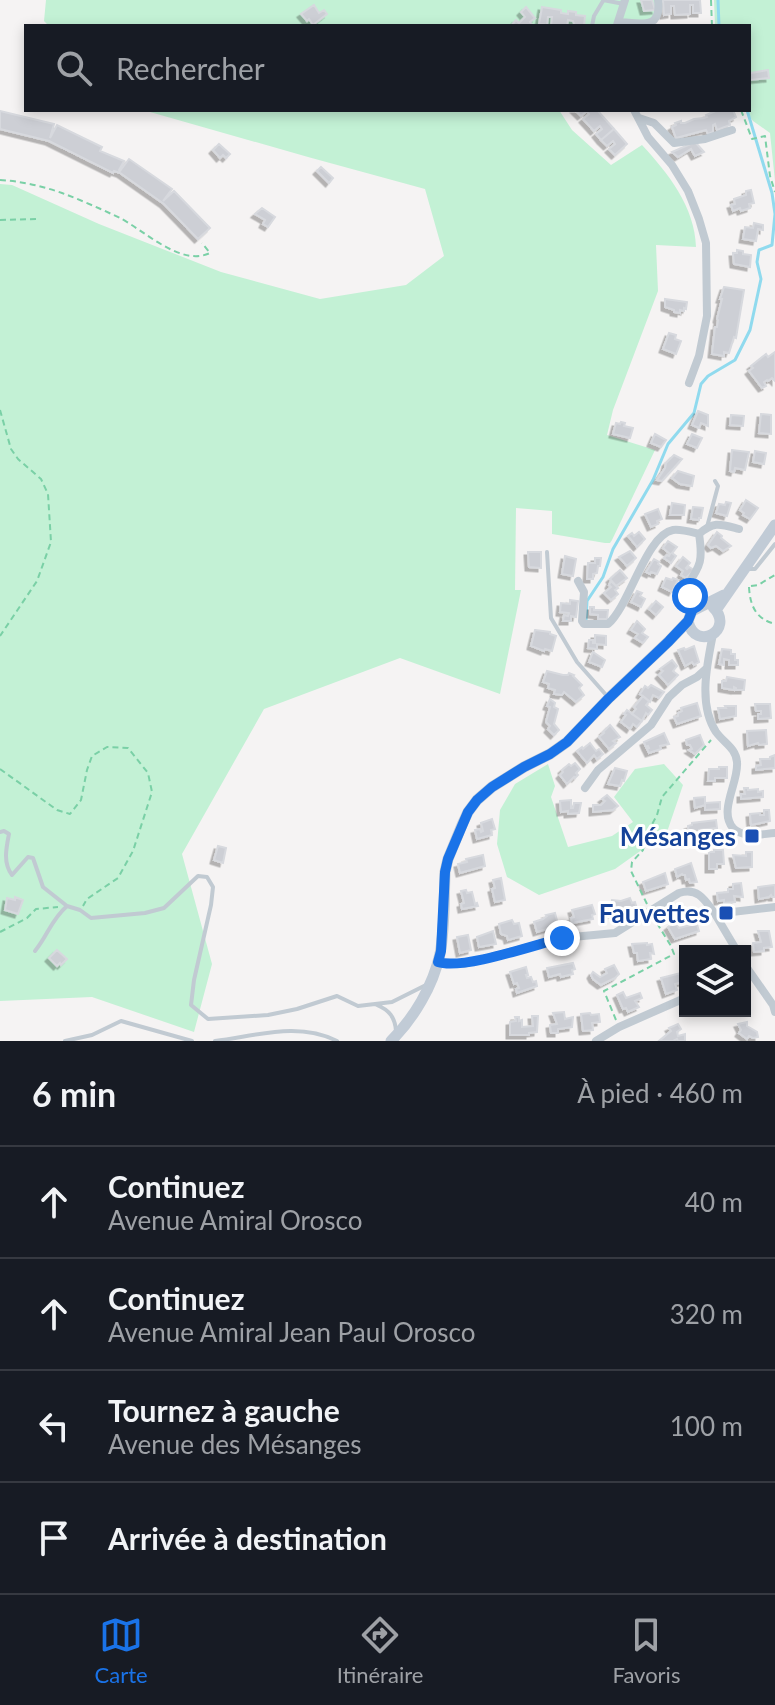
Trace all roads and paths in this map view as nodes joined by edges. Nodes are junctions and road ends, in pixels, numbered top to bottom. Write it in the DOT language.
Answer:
graph roads {
  1 [pos="603,0"];
  2 [pos="658,0"];
  3 [pos="711,0"];
  4 [pos="625,2"];
  5 [pos="592,24"];
  6 [pos="617,24"];
  7 [pos="712,24"];
  8 [pos="742,112"];
  9 [pos="636,114"];
  10 [pos="732,130"];
  11 [pos="0,180"];
  12 [pos="775,192"];
  13 [pos="37,219"];
  14 [pos="0,220"];
  15 [pos="202,243"];
  16 [pos="689,383"];
  17 [pos="0,410"];
  18 [pos="715,481"];
  19 [pos="707,527"];
  20 [pos="739,529"];
  21 [pos="773,529"];
  22 [pos="699,534"];
  23 [pos="775,544"];
  24 [pos="547,552"];
  25 [pos="746,565"];
  26 [pos="775,575"];
  27 [pos="578,581"];
  28 [pos="700,610"];
  29 [pos="775,623"];
  30 [pos="703,635"];
  31 [pos="0,636"];
  32 [pos="669,641"];
  33 [pos="707,668"];
  34 [pos="609,698"];
  35 [pos="717,733"];
  36 [pos="0,769"];
  37 [pos="585,788"];
  38 [pos="731,826"];
  39 [pos="0,832"];
  40 [pos="775,833"];
  41 [pos="729,846"];
  42 [pos="67,906"];
  43 [pos="775,907"];
  44 [pos="80,910"];
  45 [pos="651,912"];
  46 [pos="715,914"];
  47 [pos="0,932"];
  48 [pos="733,945"];
  49 [pos="35,951"];
  50 [pos="438,962"];
  51 [pos="751,975"];
  52 [pos="432,982"];
  53 [pos="679,1001"];
  54 [pos="374,1004"];
  55 [pos="774,1007"];
  56 [pos="619,1027"];
  57 [pos="394,1039"];
  58 [pos="65,1041"];
  59 [pos="192,1041"];
  60 [pos="215,1041"];
  61 [pos="337,1041"];
  62 [pos="596,1041"];
  1 -- 4 [label="lane"];
  1 -- 5 [label="lane"];
  2 -- 6 [label="street"];
  3 -- 7 [label="path"];
  4 -- 6 [label="street"];
  8 -- 12 [label="path"];
  9 -- 10 [label="street"];
  9 -- 16 [label="street"];
  11 -- 15 [label="path"];
  13 -- 14 [label="path"];
  17 -- 31 [label="path"];
  18 -- 19 [label="lane"];
  19 -- 20 [label="street"];
  19 -- 22 [label="street"];
  21 -- 25 [label="street"];
  22 -- 27 [label="street"];
  22 -- 28 [label="street"];
  23 -- 25 [label="lane"];
  24 -- 34 [label="lane"];
  25 -- 28 [label="street"];
  26 -- 29 [label="path"];
  28 -- 30 [label="street"];
  28 -- 30 [label="street"];
  28 -- 32 [label="street"];
  30 -- 32 [label="street"];
  30 -- 33 [label="street"];
  32 -- 34 [label="street"];
  33 -- 35 [label="street"];
  33 -- 37 [label="street"];
  34 -- 50 [label="street"];
  35 -- 38 [label="street"];
  35 -- 45 [label="path"];
  36 -- 44 [label="path"];
  38 -- 40 [label="street"];
  38 -- 41 [label="lane"];
  39 -- 42 [label="lane"];
  42 -- 44 [label="lane"];
  42 -- 47 [label="path"];
  42 -- 49 [label="lane"];
  43 -- 46 [label="street"];
  44 -- 54 [label="lane"];
  45 -- 46 [label="street"];
  45 -- 50 [label="street"];
  45 -- 56 [label="path"];
  46 -- 48 [label="street"];
  50 -- 52 [label="street"];
  51 -- 55 [label="street"];
  52 -- 54 [label="lane"];
  52 -- 57 [label="street"];
  53 -- 56 [label="street"];
  54 -- 57 [label="lane"];
  56 -- 62 [label="street"];
  58 -- 59 [label="lane"];
  60 -- 61 [label="lane"];
}
